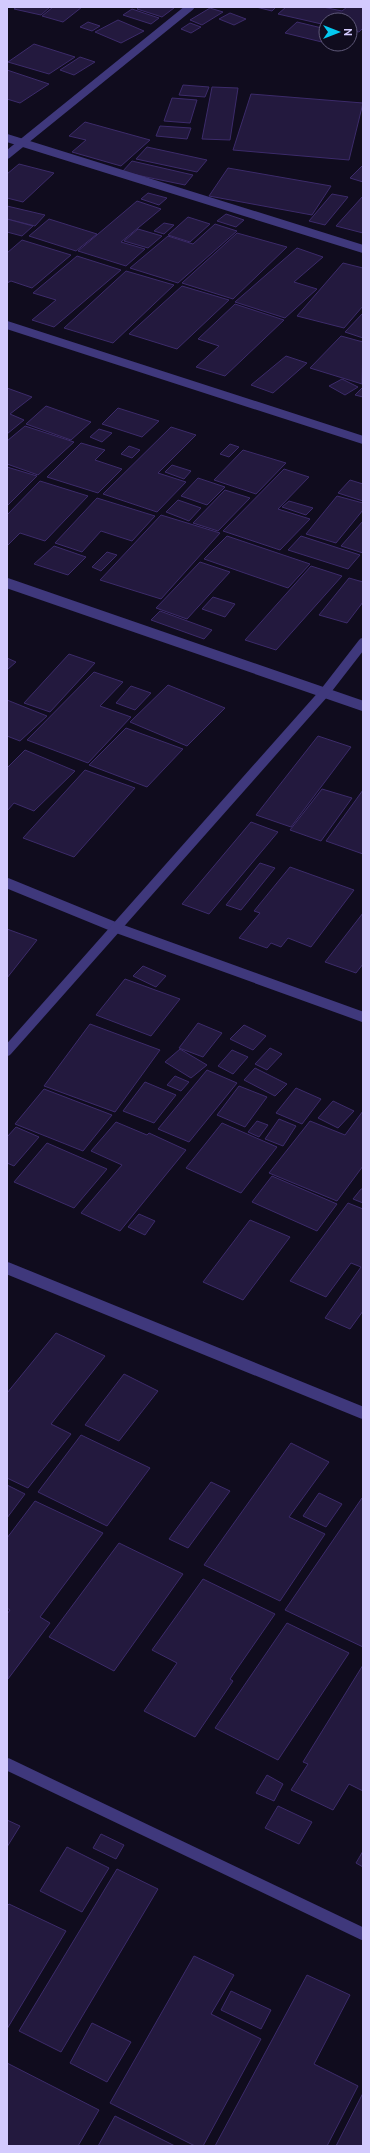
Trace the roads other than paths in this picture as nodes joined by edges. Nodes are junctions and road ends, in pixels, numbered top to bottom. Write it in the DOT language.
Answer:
graph roads {
  1 [pos="190,7"];
  2 [pos="7,138"];
  3 [pos="22,142"];
  4 [pos="7,155"];
  5 [pos="363,249"];
  6 [pos="7,325"];
  7 [pos="363,440"];
  8 [pos="7,583"];
  9 [pos="363,643"];
  10 [pos="325,692"];
  11 [pos="363,706"];
  12 [pos="7,884"];
  13 [pos="117,928"];
  14 [pos="363,1017"];
  15 [pos="7,1051"];
  16 [pos="7,1268"];
  17 [pos="363,1413"];
  18 [pos="7,1764"];
  19 [pos="363,1934"];
  1 -- 3 [label="street"];
  2 -- 3 [label="street"];
  3 -- 4 [label="street"];
  3 -- 5 [label="street"];
  6 -- 7 [label="street"];
  8 -- 10 [label="street"];
  9 -- 10 [label="street"];
  10 -- 11 [label="street"];
  10 -- 13 [label="street"];
  12 -- 13 [label="street"];
  13 -- 14 [label="street"];
  13 -- 15 [label="street"];
  16 -- 17 [label="street"];
  18 -- 19 [label="street"];
}
